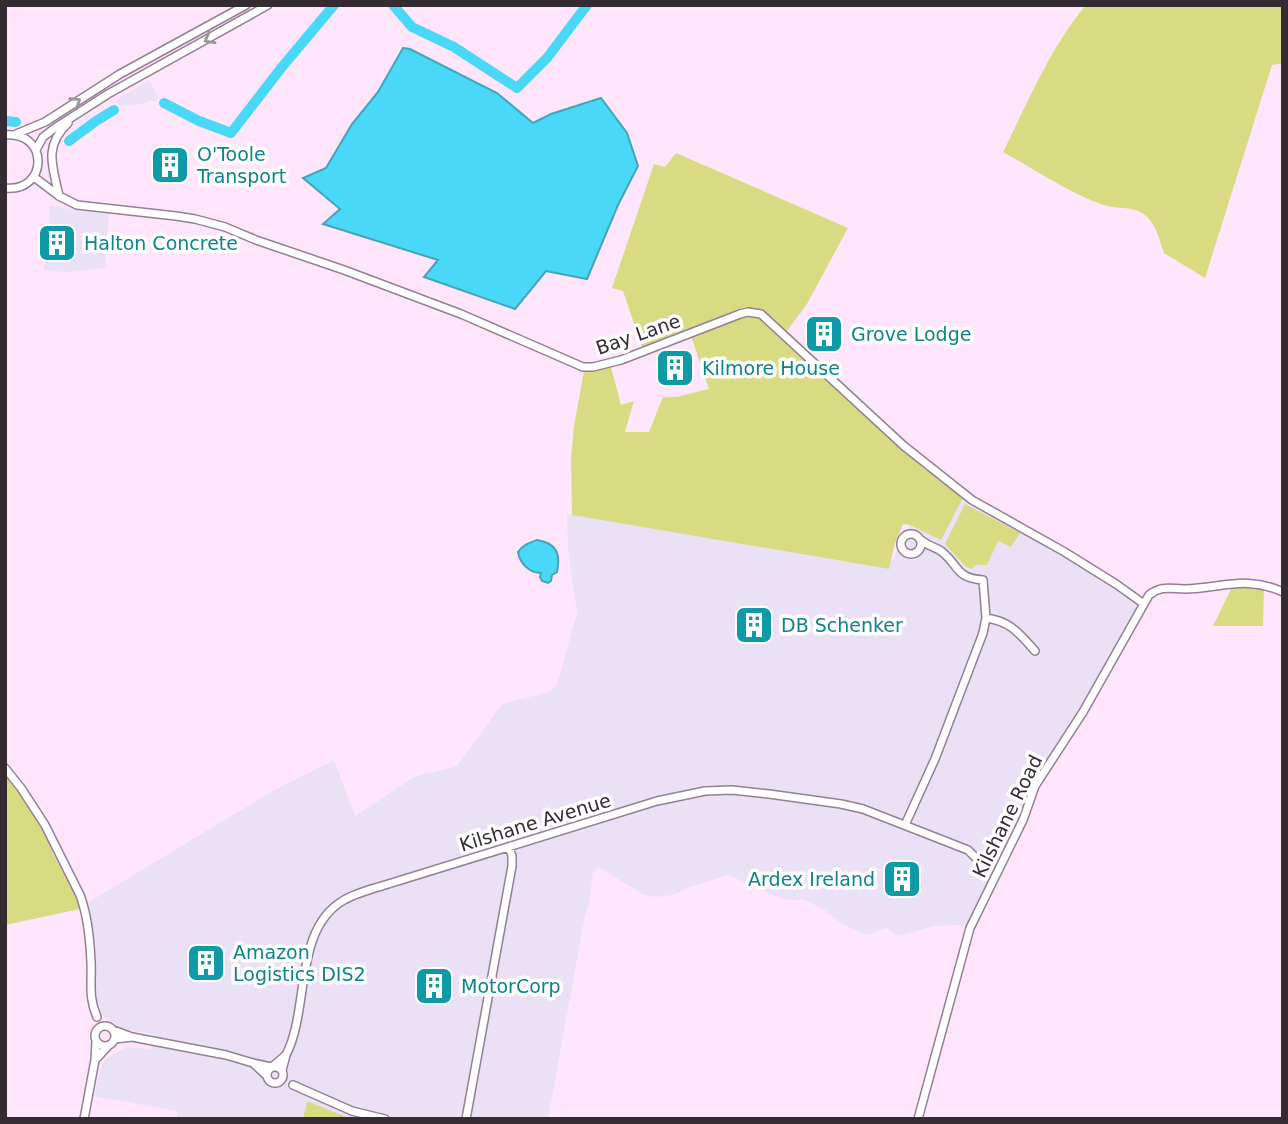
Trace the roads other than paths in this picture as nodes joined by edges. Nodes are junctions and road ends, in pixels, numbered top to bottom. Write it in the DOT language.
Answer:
graph roads {
  1 [pos="246,5"];
  2 [pos="268,5"];
  3 [pos="108,94"];
  4 [pos="16,134"];
  5 [pos="5,135"];
  6 [pos="36,150"];
  7 [pos="34,177"];
  8 [pos="10,188"];
  9 [pos="5,195"];
  10 [pos="59,196"];
  11 [pos="921,540"];
  12 [pos="929,547"];
  13 [pos="920,550"];
  14 [pos="1283,592"];
  15 [pos="1144,604"];
  16 [pos="986,618"];
  17 [pos="1035,651"];
  18 [pos="5,768"];
  19 [pos="905,825"];
  20 [pos="509,847"];
  21 [pos="975,857"];
  22 [pos="97,1017"];
  23 [pos="110,1028"];
  24 [pos="96,1032"];
  25 [pos="132,1037"];
  26 [pos="115,1039"];
  27 [pos="96,1041"];
  28 [pos="108,1046"];
  29 [pos="286,1055"];
  30 [pos="95,1060"];
  31 [pos="253,1063"];
  32 [pos="272,1067"];
  33 [pos="282,1072"];
  34 [pos="267,1076"];
  35 [pos="279,1081"];
  36 [pos="293,1085"];
  37 [pos="83,1119"];
  38 [pos="385,1119"];
  39 [pos="466,1119"];
  40 [pos="918,1119"];
  4 -- 1 [label="street, one-way"];
  2 -- 3 [label="street, one-way"];
  3 -- 6 [label="street"];
  3 -- 10 [label="street"];
  4 -- 5 [label="street"];
  4 -- 6 [label="street"];
  6 -- 7 [label="street"];
  7 -- 8 [label="street"];
  7 -- 10 [label="street, Bay Lane"];
  8 -- 9 [label="street"];
  10 -- 15 [label="street, Bay Lane"];
  11 -- 12 [label="street"];
  11 -- 13 [label="street"];
  11 -- 13 [label="street"];
  12 -- 13 [label="street"];
  12 -- 16 [label="street"];
  14 -- 15 [label="street"];
  15 -- 40 [label="street, Kilshane Road"];
  16 -- 17 [label="street"];
  16 -- 19 [label="street"];
  18 -- 22 [label="street"];
  19 -- 20 [label="street, Kilshane Avenue"];
  19 -- 21 [label="street, Kilshane Avenue"];
  20 -- 29 [label="street, Kilshane Avenue"];
  20 -- 39 [label="street"];
  22 -- 23 [label="street"];
  22 -- 24 [label="street"];
  23 -- 24 [label="street"];
  23 -- 25 [label="street"];
  23 -- 26 [label="street"];
  24 -- 27 [label="street"];
  25 -- 26 [label="street"];
  25 -- 31 [label="street"];
  26 -- 28 [label="street"];
  27 -- 28 [label="street"];
  27 -- 30 [label="street"];
  28 -- 30 [label="street"];
  29 -- 32 [label="street"];
  29 -- 33 [label="street, Kilshane Avenue"];
  30 -- 37 [label="street"];
  31 -- 32 [label="street"];
  31 -- 34 [label="street"];
  32 -- 33 [label="street"];
  32 -- 34 [label="street"];
  33 -- 35 [label="street"];
  33 -- 36 [label="street"];
  34 -- 35 [label="street"];
  35 -- 36 [label="street"];
  36 -- 38 [label="street"];
}
